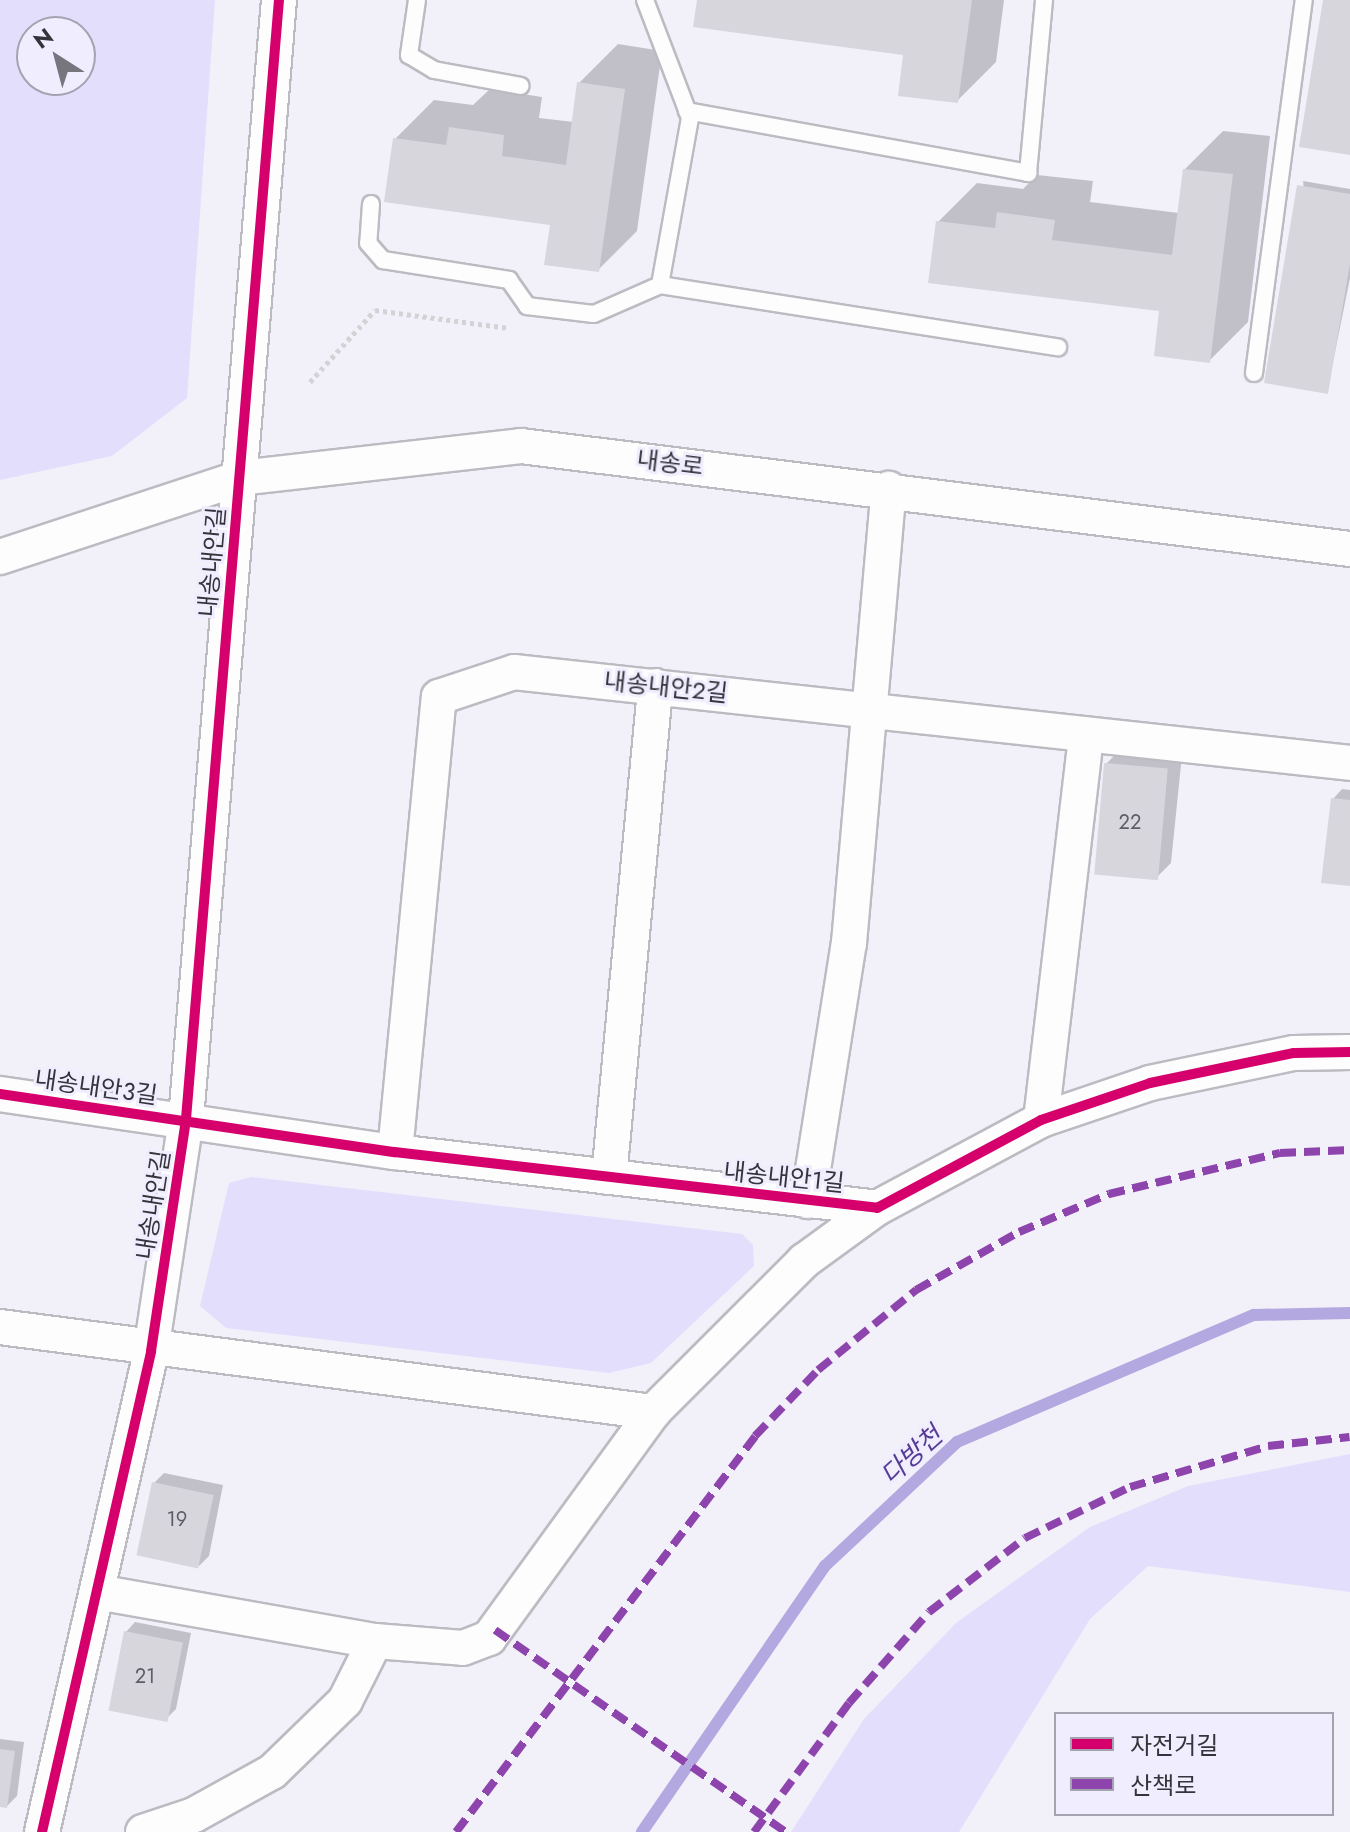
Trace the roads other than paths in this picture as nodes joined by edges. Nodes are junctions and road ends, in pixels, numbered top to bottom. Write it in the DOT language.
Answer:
graph roads {
  1 [pos="279,0"];
  2 [pos="417,0"];
  3 [pos="645,0"];
  4 [pos="1044,0"];
  5 [pos="1304,0"];
  6 [pos="521,86"];
  7 [pos="687,111"];
  8 [pos="371,204"];
  9 [pos="660,285"];
  10 [pos="1058,347"];
  11 [pos="1254,373"];
  12 [pos="240,478"];
  13 [pos="889,489"];
  14 [pos="1350,549"];
  15 [pos="0,557"];
  16 [pos="655,686"];
  17 [pos="871,708"];
  18 [pos="1086,735"];
  19 [pos="1350,763"];
  20 [pos="1350,1052"];
  21 [pos="0,1094"];
  22 [pos="186,1119"];
  23 [pos="1041,1120"];
  24 [pos="395,1152"];
  25 [pos="609,1177"];
  26 [pos="808,1201"];
  27 [pos="877,1208"];
  28 [pos="0,1327"];
  29 [pos="151,1351"];
  30 [pos="653,1412"];
  31 [pos="97,1592"];
  32 [pos="375,1641"];
  33 [pos="42,1832"];
  34 [pos="143,1832"];
  1 -- 12 [label="street, 내송내안길"];
  2 -- 6 [label="lane"];
  3 -- 7 [label="lane"];
  4 -- 7 [label="lane"];
  5 -- 11 [label="lane"];
  7 -- 9 [label="lane"];
  8 -- 9 [label="lane"];
  9 -- 10 [label="lane"];
  12 -- 13 [label="street, 내송로"];
  12 -- 15 [label="street, 내송로"];
  12 -- 22 [label="street, 내송내안길"];
  13 -- 14 [label="street, 내송로"];
  13 -- 17 [label="street"];
  16 -- 17 [label="street, 내송내안2길"];
  16 -- 24 [label="street, 내송내안2길"];
  16 -- 25 [label="street"];
  17 -- 18 [label="street, 내송내안2길"];
  17 -- 26 [label="street"];
  18 -- 19 [label="street, 내송내안2길"];
  18 -- 23 [label="street"];
  20 -- 23 [label="street, 내송내안1길"];
  21 -- 22 [label="street, 내송내안3길"];
  22 -- 24 [label="street, 내송내안1길"];
  22 -- 29 [label="street, 내송내안길"];
  23 -- 27 [label="street, 내송내안1길"];
  24 -- 25 [label="street, 내송내안1길"];
  25 -- 26 [label="street, 내송내안1길"];
  26 -- 27 [label="street, 내송내안1길"];
  27 -- 30 [label="street"];
  28 -- 29 [label="street"];
  29 -- 30 [label="street"];
  29 -- 31 [label="street, 내송내안길"];
  30 -- 32 [label="street"];
  31 -- 32 [label="street"];
  31 -- 33 [label="street, 내송내안길"];
  32 -- 34 [label="street"];
}
